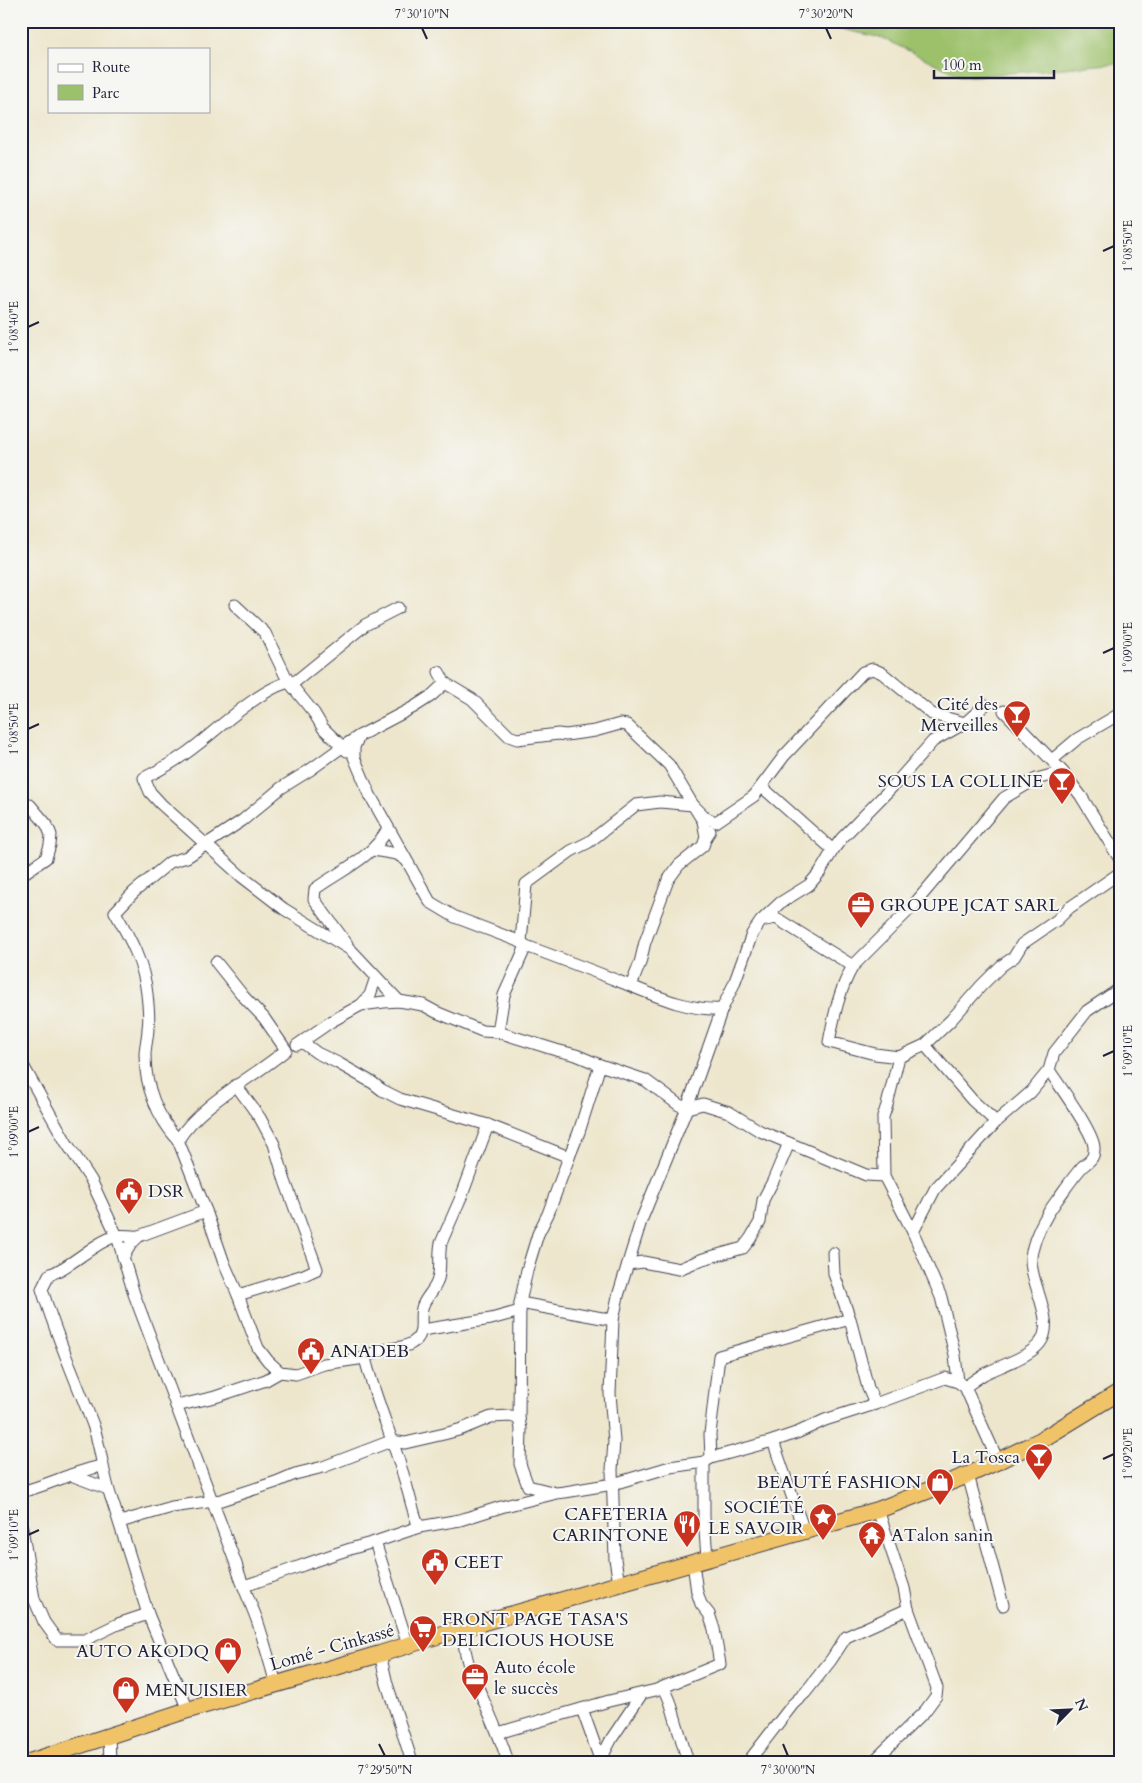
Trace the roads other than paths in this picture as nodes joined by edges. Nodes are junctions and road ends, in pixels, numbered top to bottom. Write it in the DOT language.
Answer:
graph roads {
  1 [pos="235,605"];
  2 [pos="398,608"];
  3 [pos="440,672"];
  4 [pos="288,681"];
  5 [pos="444,683"];
  6 [pos="985,705"];
  7 [pos="1004,711"];
  8 [pos="1121,713"];
  9 [pos="966,722"];
  10 [pos="359,736"];
  11 [pos="342,747"];
  12 [pos="354,758"];
  13 [pos="1052,760"];
  14 [pos="1063,772"];
  15 [pos="762,787"];
  16 [pos="693,805"];
  17 [pos="30,806"];
  18 [pos="716,822"];
  19 [pos="388,828"];
  20 [pos="706,836"];
  21 [pos="206,844"];
  22 [pos="373,850"];
  23 [pos="833,850"];
  24 [pos="408,861"];
  25 [pos="1121,861"];
  26 [pos="1121,872"];
  27 [pos="21,875"];
  28 [pos="761,922"];
  29 [pos="524,944"];
  30 [pos="351,950"];
  31 [pos="216,962"];
  32 [pos="853,966"];
  33 [pos="376,977"];
  34 [pos="631,986"];
  35 [pos="1121,988"];
  36 [pos="399,1001"];
  37 [pos="361,1005"];
  38 [pos="722,1009"];
  39 [pos="498,1032"];
  40 [pos="302,1042"];
  41 [pos="925,1045"];
  42 [pos="286,1050"];
  43 [pos="899,1057"];
  44 [pos="21,1062"];
  45 [pos="600,1065"];
  46 [pos="1049,1070"];
  47 [pos="236,1085"];
  48 [pos="687,1108"];
  49 [pos="996,1122"];
  50 [pos="488,1125"];
  51 [pos="178,1140"];
  52 [pos="789,1143"];
  53 [pos="568,1157"];
  54 [pos="884,1176"];
  55 [pos="206,1211"];
  56 [pos="913,1232"];
  57 [pos="117,1236"];
  58 [pos="139,1236"];
  59 [pos="833,1253"];
  60 [pos="123,1257"];
  61 [pos="628,1264"];
  62 [pos="238,1295"];
  63 [pos="520,1307"];
  64 [pos="850,1319"];
  65 [pos="613,1320"];
  66 [pos="422,1330"];
  67 [pos="365,1358"];
  68 [pos="280,1372"];
  69 [pos="961,1385"];
  70 [pos="1121,1391"];
  71 [pos="875,1404"];
  72 [pos="176,1406"];
  73 [pos="518,1419"];
  74 [pos="391,1441"];
  75 [pos="773,1441"];
  76 [pos="708,1460"];
  77 [pos="998,1460"];
  78 [pos="102,1466"];
  79 [pos="71,1475"];
  80 [pos="968,1475"];
  81 [pos="613,1484"];
  82 [pos="108,1489"];
  83 [pos="21,1492"];
  84 [pos="556,1493"];
  85 [pos="213,1502"];
  86 [pos="878,1510"];
  87 [pos="21,1522"];
  88 [pos="120,1522"];
  89 [pos="419,1527"];
  90 [pos="804,1531"];
  91 [pos="375,1542"];
  92 [pos="700,1560"];
  93 [pos="619,1584"];
  94 [pos="244,1586"];
  95 [pos="1003,1605"];
  96 [pos="908,1609"];
  97 [pos="148,1614"];
  98 [pos="462,1628"];
  99 [pos="408,1645"];
  100 [pos="380,1654"];
  101 [pos="276,1684"];
  102 [pos="664,1687"];
  103 [pos="641,1695"];
  104 [pos="582,1709"];
  105 [pos="188,1710"];
  106 [pos="498,1733"];
  107 [pos="109,1736"];
  108 [pos="601,1760"];
  109 [pos="29,1762"];
  110 [pos="110,1762"];
  111 [pos="412,1762"];
  112 [pos="508,1762"];
  113 [pos="688,1762"];
  114 [pos="748,1762"];
  115 [pos="873,1762"];
  1 -- 4 [label="street"];
  2 -- 4 [label="street"];
  3 -- 5 [label="street"];
  4 -- 11 [label="street"];
  4 -- 21 [label="street"];
  5 -- 10 [label="street"];
  5 -- 16 [label="street"];
  6 -- 9 [label="street"];
  7 -- 13 [label="street"];
  8 -- 13 [label="street"];
  9 -- 15 [label="street"];
  9 -- 23 [label="street"];
  10 -- 11 [label="street"];
  10 -- 12 [label="street"];
  11 -- 12 [label="street"];
  11 -- 21 [label="street"];
  12 -- 19 [label="street"];
  13 -- 14 [label="street"];
  14 -- 25 [label="street"];
  14 -- 32 [label="street"];
  15 -- 18 [label="street"];
  15 -- 23 [label="street"];
  16 -- 18 [label="street"];
  16 -- 20 [label="street"];
  16 -- 29 [label="street"];
  17 -- 27 [label="street"];
  18 -- 20 [label="street"];
  19 -- 22 [label="street"];
  19 -- 24 [label="street"];
  20 -- 34 [label="street"];
  21 -- 30 [label="street"];
  21 -- 51 [label="street"];
  22 -- 24 [label="street"];
  22 -- 30 [label="street"];
  23 -- 28 [label="street"];
  24 -- 29 [label="street"];
  26 -- 41 [label="street"];
  28 -- 32 [label="street"];
  28 -- 38 [label="street"];
  29 -- 34 [label="street"];
  29 -- 39 [label="street"];
  30 -- 33 [label="street"];
  31 -- 42 [label="street"];
  32 -- 43 [label="street"];
  33 -- 36 [label="street"];
  33 -- 37 [label="street"];
  34 -- 38 [label="street"];
  35 -- 46 [label="street"];
  36 -- 37 [label="street"];
  36 -- 39 [label="street"];
  37 -- 40 [label="street"];
  38 -- 48 [label="street"];
  39 -- 45 [label="street"];
  40 -- 42 [label="street"];
  40 -- 50 [label="street"];
  41 -- 43 [label="street"];
  41 -- 49 [label="street"];
  42 -- 47 [label="street"];
  43 -- 54 [label="street"];
  44 -- 57 [label="street"];
  45 -- 48 [label="street"];
  45 -- 53 [label="street"];
  46 -- 49 [label="street"];
  46 -- 69 [label="street"];
  47 -- 51 [label="street"];
  47 -- 62 [label="street"];
  48 -- 52 [label="street"];
  48 -- 61 [label="street"];
  49 -- 56 [label="street"];
  50 -- 53 [label="street"];
  50 -- 66 [label="street"];
  51 -- 55 [label="street"];
  52 -- 54 [label="street"];
  52 -- 61 [label="street"];
  53 -- 63 [label="street"];
  54 -- 56 [label="street"];
  55 -- 58 [label="street"];
  55 -- 62 [label="street"];
  56 -- 69 [label="street"];
  57 -- 58 [label="street"];
  57 -- 60 [label="street"];
  57 -- 78 [label="street"];
  58 -- 60 [label="street"];
  59 -- 64 [label="street"];
  60 -- 72 [label="street"];
  61 -- 65 [label="street"];
  62 -- 68 [label="street"];
  63 -- 65 [label="street"];
  63 -- 66 [label="street"];
  63 -- 73 [label="street"];
  64 -- 71 [label="street"];
  64 -- 76 [label="street"];
  65 -- 81 [label="street"];
  66 -- 67 [label="street"];
  67 -- 68 [label="street"];
  67 -- 74 [label="street"];
  68 -- 72 [label="street"];
  69 -- 71 [label="street"];
  69 -- 77 [label="street"];
  70 -- 77 [label="highway, Lomé - Cinkassé"];
  71 -- 75 [label="street"];
  72 -- 85 [label="street"];
  73 -- 74 [label="street"];
  73 -- 84 [label="street"];
  74 -- 85 [label="street"];
  74 -- 89 [label="street"];
  75 -- 76 [label="street"];
  75 -- 90 [label="street"];
  76 -- 81 [label="street"];
  76 -- 92 [label="street"];
  77 -- 80 [label="highway, Lomé - Cinkassé"];
  78 -- 79 [label="street"];
  78 -- 82 [label="street"];
  79 -- 82 [label="street"];
  79 -- 83 [label="street"];
  80 -- 86 [label="highway, Lomé - Cinkassé"];
  80 -- 95 [label="street"];
  81 -- 84 [label="street"];
  81 -- 93 [label="street"];
  82 -- 88 [label="street"];
  84 -- 89 [label="street"];
  85 -- 88 [label="street"];
  85 -- 94 [label="street"];
  86 -- 90 [label="highway, Lomé - Cinkassé"];
  86 -- 96 [label="street"];
  87 -- 97 [label="street"];
  88 -- 97 [label="street"];
  89 -- 91 [label="street"];
  90 -- 92 [label="highway, Lomé - Cinkassé"];
  91 -- 94 [label="street"];
  91 -- 99 [label="street"];
  92 -- 93 [label="highway, Lomé - Cinkassé"];
  92 -- 102 [label="street"];
  93 -- 98 [label="highway, Lomé - Cinkassé"];
  94 -- 101 [label="street"];
  96 -- 114 [label="street"];
  96 -- 115 [label="street"];
  97 -- 105 [label="street"];
  98 -- 99 [label="highway, Lomé - Cinkassé"];
  98 -- 106 [label="street"];
  99 -- 100 [label="highway, Lomé - Cinkassé"];
  100 -- 101 [label="highway, Lomé - Cinkassé"];
  100 -- 111 [label="street"];
  101 -- 105 [label="highway, Lomé - Cinkassé"];
  102 -- 103 [label="street"];
  102 -- 113 [label="street"];
  103 -- 104 [label="street"];
  103 -- 108 [label="street"];
  104 -- 106 [label="street"];
  104 -- 108 [label="street"];
  105 -- 107 [label="highway, Lomé - Cinkassé"];
  106 -- 112 [label="street"];
  107 -- 109 [label="highway, Lomé - Cinkassé"];
  107 -- 110 [label="street"];
}
